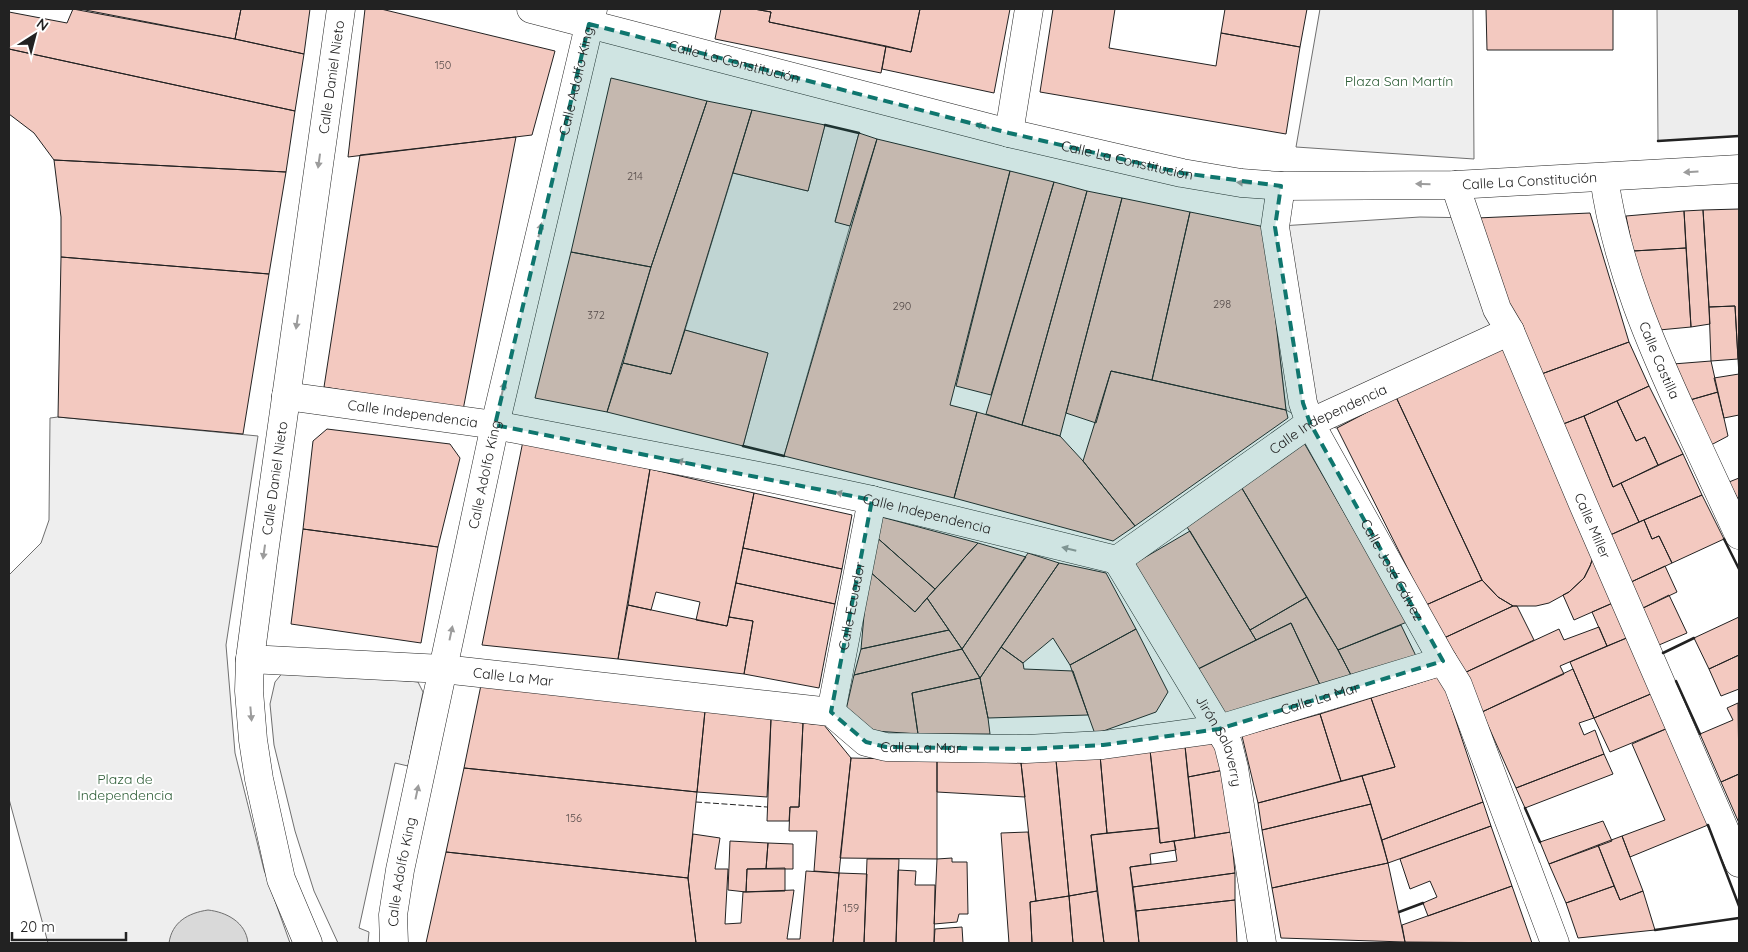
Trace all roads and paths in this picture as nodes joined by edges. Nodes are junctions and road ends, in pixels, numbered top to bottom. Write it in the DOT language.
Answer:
graph roads {
  1 [pos="341,9"];
  2 [pos="531,9"];
  3 [pos="1029,9"];
  4 [pos="591,16"];
  5 [pos="1009,133"];
  6 [pos="1739,169"];
  7 [pos="1604,178"];
  8 [pos="1454,184"];
  9 [pos="1281,186"];
  10 [pos="1510,331"];
  11 [pos="286,396"];
  12 [pos="1310,423"];
  13 [pos="495,425"];
  14 [pos="872,500"];
  15 [pos="1739,535"];
  16 [pos="1117,560"];
  17 [pos="250,659"];
  18 [pos="1443,661"];
  19 [pos="443,669"];
  20 [pos="831,712"];
  21 [pos="1219,729"];
  22 [pos="1739,864"];
  23 [pos="308,943"];
  24 [pos="394,943"];
  25 [pos="1262,943"];
  26 [pos="1555,943"];
  1 -- 11 [label="street, Calle Daniel Nieto, one-way"];
  2 -- 4 [label="street, Calle La Constitución"];
  3 -- 5 [label="street"];
  5 -- 4 [label="street, Calle La Constitución, one-way"];
  13 -- 4 [label="street, Calle Adolfo King, one-way"];
  9 -- 5 [label="street, Calle La Constitución, one-way"];
  6 -- 7 [label="street, Calle La Constitución, one-way"];
  7 -- 8 [label="street, Calle La Constitución"];
  7 -- 15 [label="street, Calle Castilla"];
  8 -- 9 [label="street, Calle La Constitución, one-way"];
  8 -- 10 [label="street, Calle Miller"];
  9 -- 12 [label="street, Calle José Gálvez"];
  10 -- 12 [label="street, Calle Independencia"];
  10 -- 22 [label="street, Calle Miller"];
  11 -- 13 [label="street, Calle Independencia"];
  11 -- 17 [label="street, Calle Daniel Nieto, one-way"];
  12 -- 16 [label="street, Calle Independencia"];
  12 -- 18 [label="street, Calle José Gálvez"];
  14 -- 13 [label="street, Calle Independencia, one-way"];
  19 -- 13 [label="street, Calle Adolfo King, one-way"];
  16 -- 14 [label="street, Calle Independencia, one-way"];
  14 -- 20 [label="street, Calle Ecuador"];
  16 -- 21 [label="street, Jirón Salaverry"];
  17 -- 19 [label="street, Calle La Mar"];
  17 -- 23 [label="street, Calle Daniel Nieto, one-way"];
  18 -- 21 [label="street, Calle La Mar"];
  18 -- 26 [label="street, Calle José Gálvez"];
  19 -- 20 [label="street, Calle La Mar"];
  24 -- 19 [label="street, Calle Adolfo King, one-way"];
  20 -- 21 [label="street, Calle La Mar"];
  21 -- 25 [label="street, Jirón Salaverry"];
}
